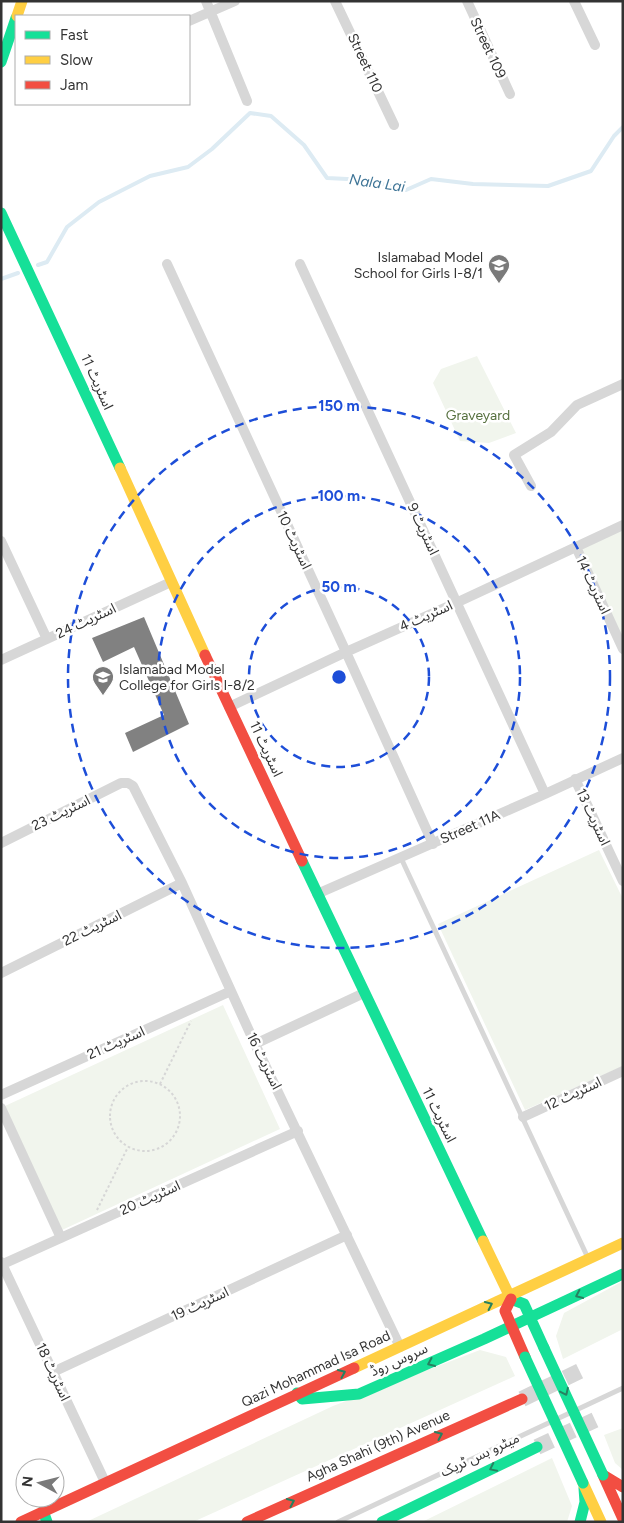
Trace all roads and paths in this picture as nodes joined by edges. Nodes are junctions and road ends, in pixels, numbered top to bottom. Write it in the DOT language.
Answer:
graph roads {
  1 [pos="22,1"];
  2 [pos="206,1"];
  3 [pos="235,1"];
  4 [pos="335,1"];
  5 [pos="466,1"];
  6 [pos="574,1"];
  7 [pos="212,12"];
  8 [pos="17,15"];
  9 [pos="15,20"];
  10 [pos="190,21"];
  11 [pos="9,38"];
  12 [pos="595,44"];
  13 [pos="1,62"];
  14 [pos="510,94"];
  15 [pos="247,101"];
  16 [pos="394,125"];
  17 [pos="1,213"];
  18 [pos="167,264"];
  19 [pos="300,264"];
  20 [pos="618,386"];
  21 [pos="531,486"];
  22 [pos="623,525"];
  23 [pos="1,541"];
  24 [pos="576,547"];
  25 [pos="171,582"];
  26 [pos="458,602"];
  27 [pos="47,639"];
  28 [pos="623,649"];
  29 [pos="346,652"];
  30 [pos="1,660"];
  31 [pos="229,707"];
  32 [pos="623,758"];
  33 [pos="575,779"];
  34 [pos="121,783"];
  35 [pos="545,794"];
  36 [pos="1,843"];
  37 [pos="432,844"];
  38 [pos="401,858"];
  39 [pos="623,881"];
  40 [pos="182,883"];
  41 [pos="317,894"];
  42 [pos="1,973"];
  43 [pos="231,991"];
  44 [pos="364,993"];
  45 [pos="199,1006"];
  46 [pos="255,1044"];
  47 [pos="623,1071"];
  48 [pos="160,1084"];
  49 [pos="1,1095"];
  50 [pos="1,1108"];
  51 [pos="523,1117"];
  52 [pos="298,1131"];
  53 [pos="128,1147"];
  54 [pos="89,1225"];
  55 [pos="347,1235"];
  56 [pos="61,1238"];
  57 [pos="623,1243"];
  58 [pos="589,1259"];
  59 [pos="2,1263"];
  60 [pos="623,1274"];
  61 [pos="511,1298"];
  62 [pos="530,1317"];
  63 [pos="511,1327"];
  64 [pos="400,1347"];
  65 [pos="53,1372"];
  66 [pos="623,1388"];
  67 [pos="297,1393"];
  68 [pos="522,1398"];
  69 [pos="537,1447"];
  70 [pos="603,1475"];
  71 [pos="105,1482"];
  72 [pos="583,1483"];
  73 [pos="623,1487"];
  74 [pos="45,1517"];
  75 [pos="620,1519"];
  76 [pos="21,1522"];
  77 [pos="247,1522"];
  78 [pos="338,1522"];
  79 [pos="382,1522"];
  80 [pos="580,1522"];
  81 [pos="601,1522"];
  1 -- 8 [label="street"];
  2 -- 7 [label="street"];
  3 -- 7 [label="street"];
  4 -- 16 [label="street, Street 110"];
  5 -- 14 [label="street, Street 109"];
  6 -- 12 [label="street"];
  7 -- 10 [label="street"];
  7 -- 15 [label="street"];
  9 -- 11 [label="street"];
  11 -- 13 [label="street"];
  17 -- 25 [label="street, اسٹریٹ 11"];
  18 -- 29 [label="street, اسٹریٹ 10"];
  19 -- 26 [label="street, اسٹریٹ 9"];
  20 -- 21 [label="street"];
  22 -- 24 [label="street, اسٹریٹ 4"];
  23 -- 27 [label="street"];
  24 -- 26 [label="street, اسٹریٹ 4"];
  24 -- 28 [label="street, اسٹریٹ 14"];
  25 -- 27 [label="street, اسٹریٹ 24"];
  25 -- 31 [label="street, اسٹریٹ 11"];
  26 -- 29 [label="street, اسٹریٹ 4"];
  26 -- 35 [label="street, اسٹریٹ 9"];
  27 -- 30 [label="street, اسٹریٹ 24"];
  29 -- 31 [label="street, اسٹریٹ 4"];
  29 -- 37 [label="street, اسٹریٹ 10"];
  31 -- 41 [label="street, اسٹریٹ 11"];
  32 -- 33 [label="street, Street 11A"];
  33 -- 35 [label="street, Street 11A"];
  33 -- 39 [label="street, اسٹریٹ 13"];
  34 -- 36 [label="street, اسٹریٹ 23"];
  34 -- 40 [label="street, اسٹریٹ 16"];
  35 -- 37 [label="street, Street 11A"];
  37 -- 38 [label="street, Street 11A"];
  38 -- 41 [label="street, Street 11A"];
  38 -- 51 [label="lane"];
  40 -- 42 [label="street, اسٹریٹ 22"];
  40 -- 43 [label="street, اسٹریٹ 16"];
  41 -- 44 [label="street, اسٹریٹ 11"];
  43 -- 45 [label="street, اسٹریٹ 21"];
  43 -- 46 [label="street, اسٹریٹ 16"];
  44 -- 46 [label="street"];
  44 -- 61 [label="street, اسٹریٹ 11"];
  45 -- 48 [label="path"];
  45 -- 49 [label="street, اسٹریٹ 21"];
  46 -- 52 [label="street, اسٹریٹ 16"];
  47 -- 51 [label="street, اسٹریٹ 12"];
  48 -- 53 [label="path"];
  48 -- 53 [label="path"];
  50 -- 56 [label="street"];
  51 -- 58 [label="lane"];
  52 -- 54 [label="street, اسٹریٹ 20"];
  52 -- 55 [label="street, اسٹریٹ 16"];
  53 -- 54 [label="path"];
  54 -- 56 [label="street, اسٹریٹ 20"];
  55 -- 64 [label="street, اسٹریٹ 16"];
  55 -- 65 [label="street, اسٹریٹ 19"];
  56 -- 59 [label="street, اسٹریٹ 20"];
  57 -- 58 [label="street, Qazi Mohammad Isa Road"];
  58 -- 61 [label="street, Qazi Mohammad Isa Road"];
  59 -- 65 [label="street, اسٹریٹ 18"];
  60 -- 62 [label="street, سروس روڈ, one-way"];
  61 -- 62 [label="street"];
  61 -- 63 [label="street"];
  64 -- 61 [label="street, Qazi Mohammad Isa Road, one-way"];
  62 -- 63 [label="street, سروس روڈ"];
  62 -- 70 [label="street, one-way, bridge"];
  63 -- 67 [label="street, سروس روڈ, one-way"];
  63 -- 72 [label="street, bridge"];
  67 -- 64 [label="street, Qazi Mohammad Isa Road, one-way"];
  65 -- 71 [label="street, اسٹریٹ 18"];
  66 -- 78 [label="lane, میٹرو بس ٹریک"];
  67 -- 71 [label="street, Qazi Mohammad Isa Road"];
  77 -- 68 [label="street, Agha Shahi (9th) Avenue, one-way"];
  69 -- 79 [label="street, one-way"];
  70 -- 73 [label="street"];
  70 -- 75 [label="street"];
  71 -- 74 [label="street, Qazi Mohammad Isa Road"];
  72 -- 80 [label="street"];
  72 -- 81 [label="street"];
  74 -- 76 [label="street, Qazi Mohammad Isa Road"];
}
